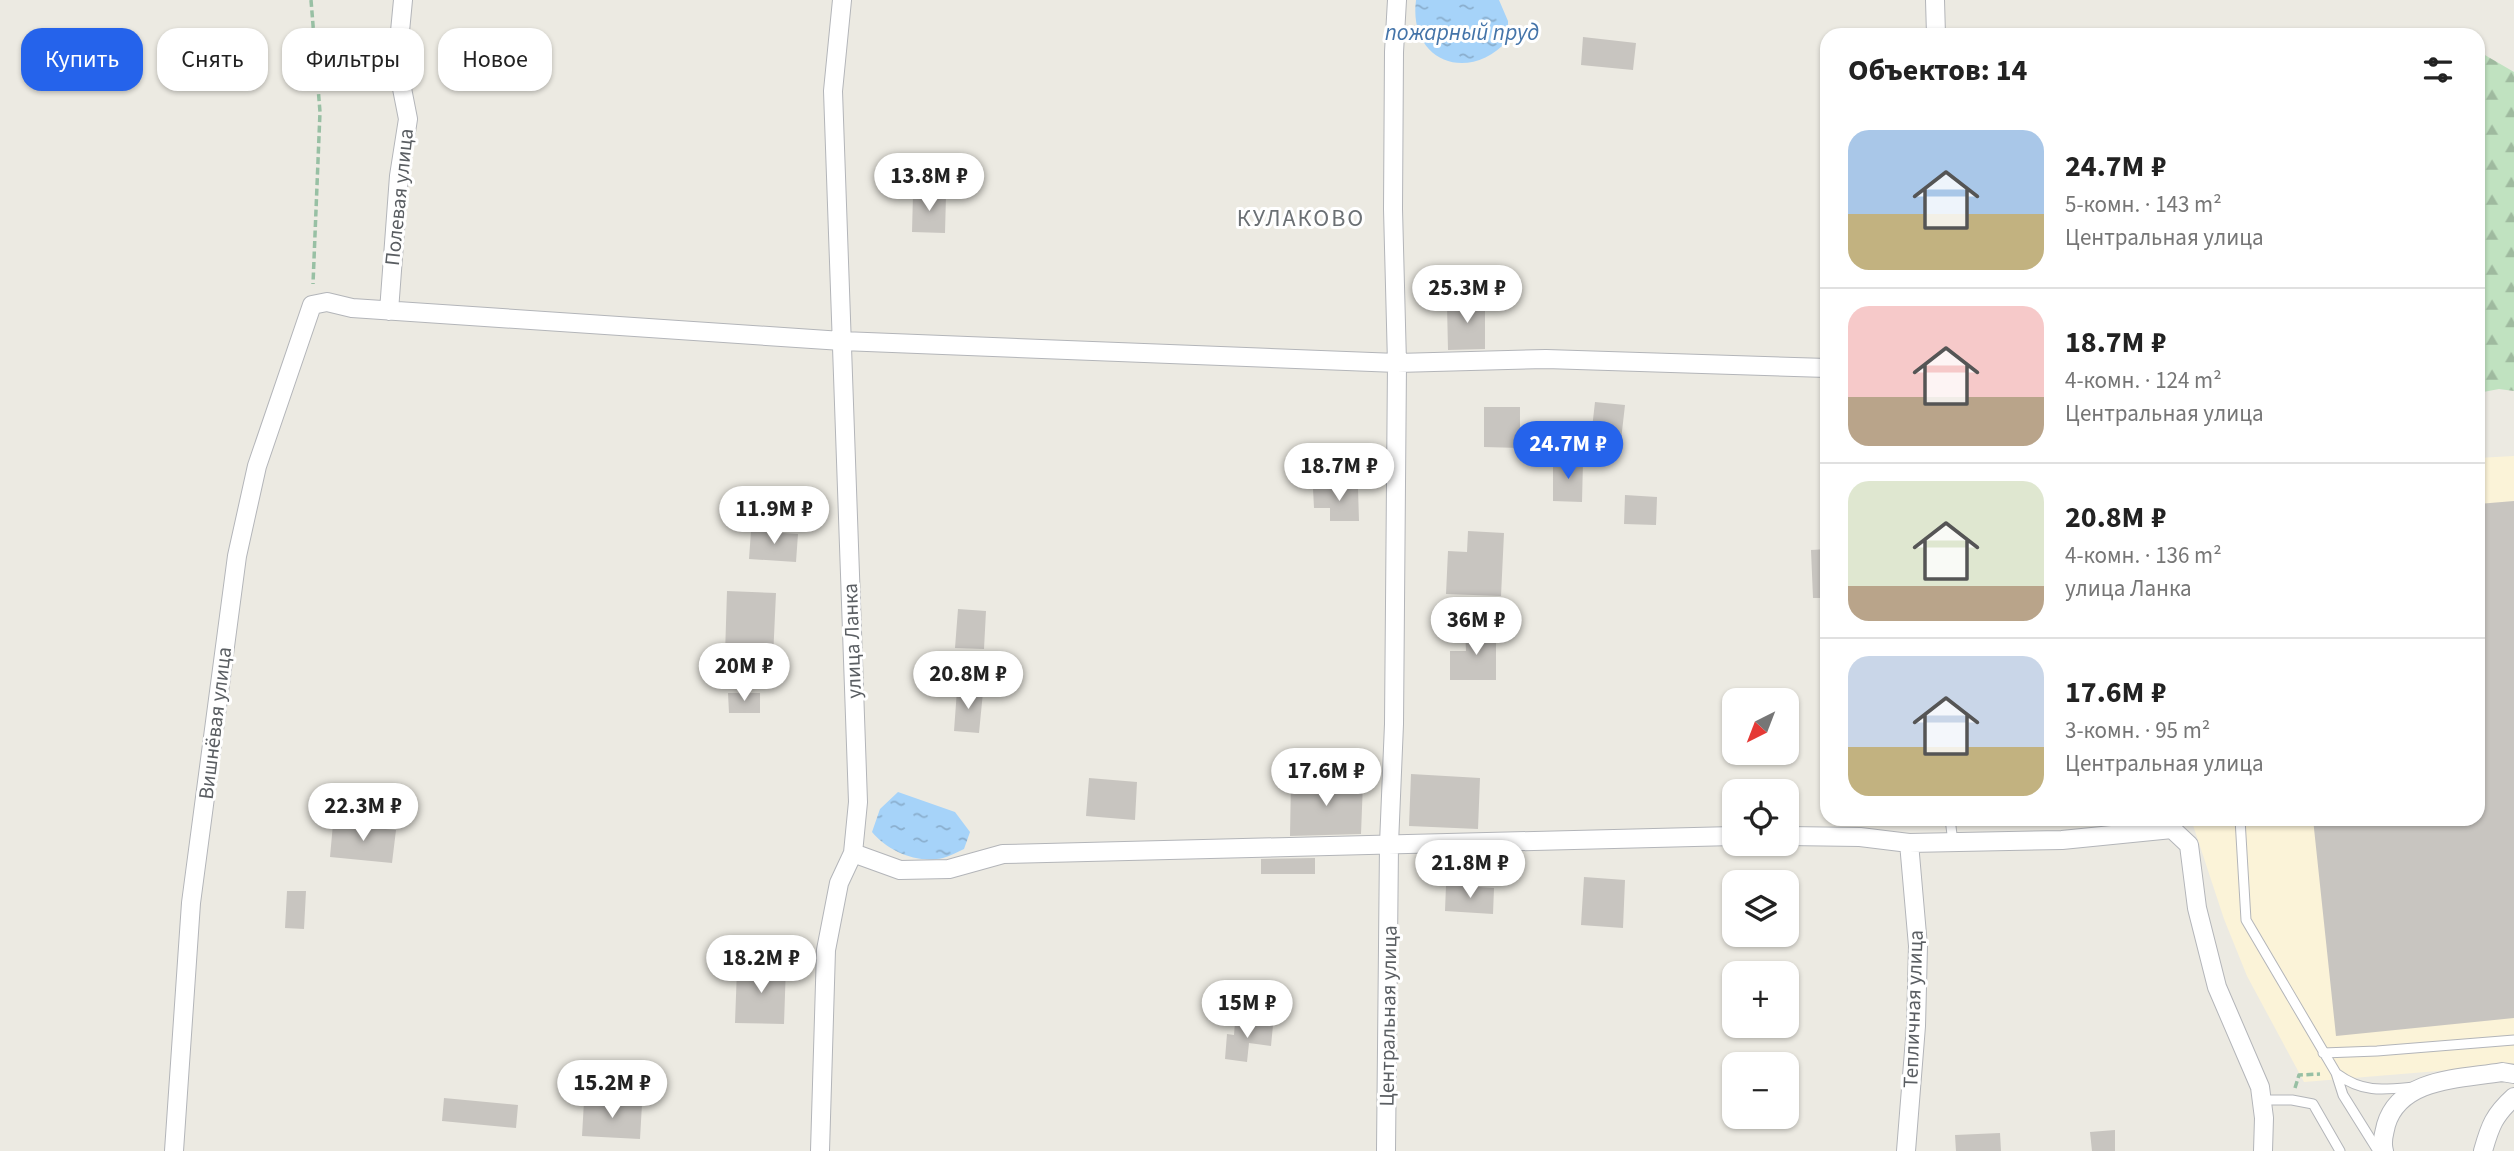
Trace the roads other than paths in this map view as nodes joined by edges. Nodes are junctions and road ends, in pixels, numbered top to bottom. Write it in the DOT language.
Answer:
graph roads {
  1 [pos="402,0"];
  2 [pos="842,0"];
  3 [pos="1397,0"];
  4 [pos="1935,0"];
  5 [pos="1936,28"];
  6 [pos="389,311"];
  7 [pos="842,341"];
  8 [pos="1397,363"];
  9 [pos="1820,368"];
  10 [pos="1951,826"];
  11 [pos="2240,826"];
  12 [pos="1722,836"];
  13 [pos="1799,836"];
  14 [pos="1953,842"];
  15 [pos="1909,843"];
  16 [pos="1389,844"];
  17 [pos="853,853"];
  18 [pos="2514,1040"];
  19 [pos="2323,1053"];
  20 [pos="2336,1073"];
  21 [pos="2514,1074"];
  22 [pos="2421,1086"];
  23 [pos="2514,1097"];
  24 [pos="2262,1100"];
  25 [pos="174,1151"];
  26 [pos="820,1151"];
  27 [pos="1386,1151"];
  28 [pos="1906,1151"];
  29 [pos="2263,1151"];
  30 [pos="2340,1151"];
  31 [pos="2378,1151"];
  32 [pos="2384,1151"];
  33 [pos="2483,1151"];
  1 -- 6 [label="street, Полевая улица"];
  2 -- 7 [label="street, улица Ланка"];
  3 -- 8 [label="street, Центральная улица"];
  4 -- 5 [label="street"];
  6 -- 7 [label="street"];
  6 -- 25 [label="street, Вишнёвая улица"];
  7 -- 8 [label="street"];
  7 -- 17 [label="street, улица Ланка"];
  8 -- 9 [label="street"];
  8 -- 16 [label="street, Центральная улица"];
  10 -- 14 [label="lane"];
  11 -- 19 [label="lane"];
  12 -- 16 [label="street"];
  13 -- 15 [label="street"];
  14 -- 15 [label="street"];
  14 -- 24 [label="street"];
  15 -- 28 [label="street, Тепличная улица"];
  16 -- 17 [label="street"];
  16 -- 27 [label="street, Центральная улица"];
  17 -- 26 [label="street, улица Ланка"];
  18 -- 19 [label="lane"];
  19 -- 20 [label="lane"];
  20 -- 22 [label="lane"];
  20 -- 31 [label="lane"];
  21 -- 22 [label="street"];
  22 -- 32 [label="street"];
  23 -- 33 [label="street"];
  24 -- 29 [label="street"];
  24 -- 30 [label="lane"];
}
